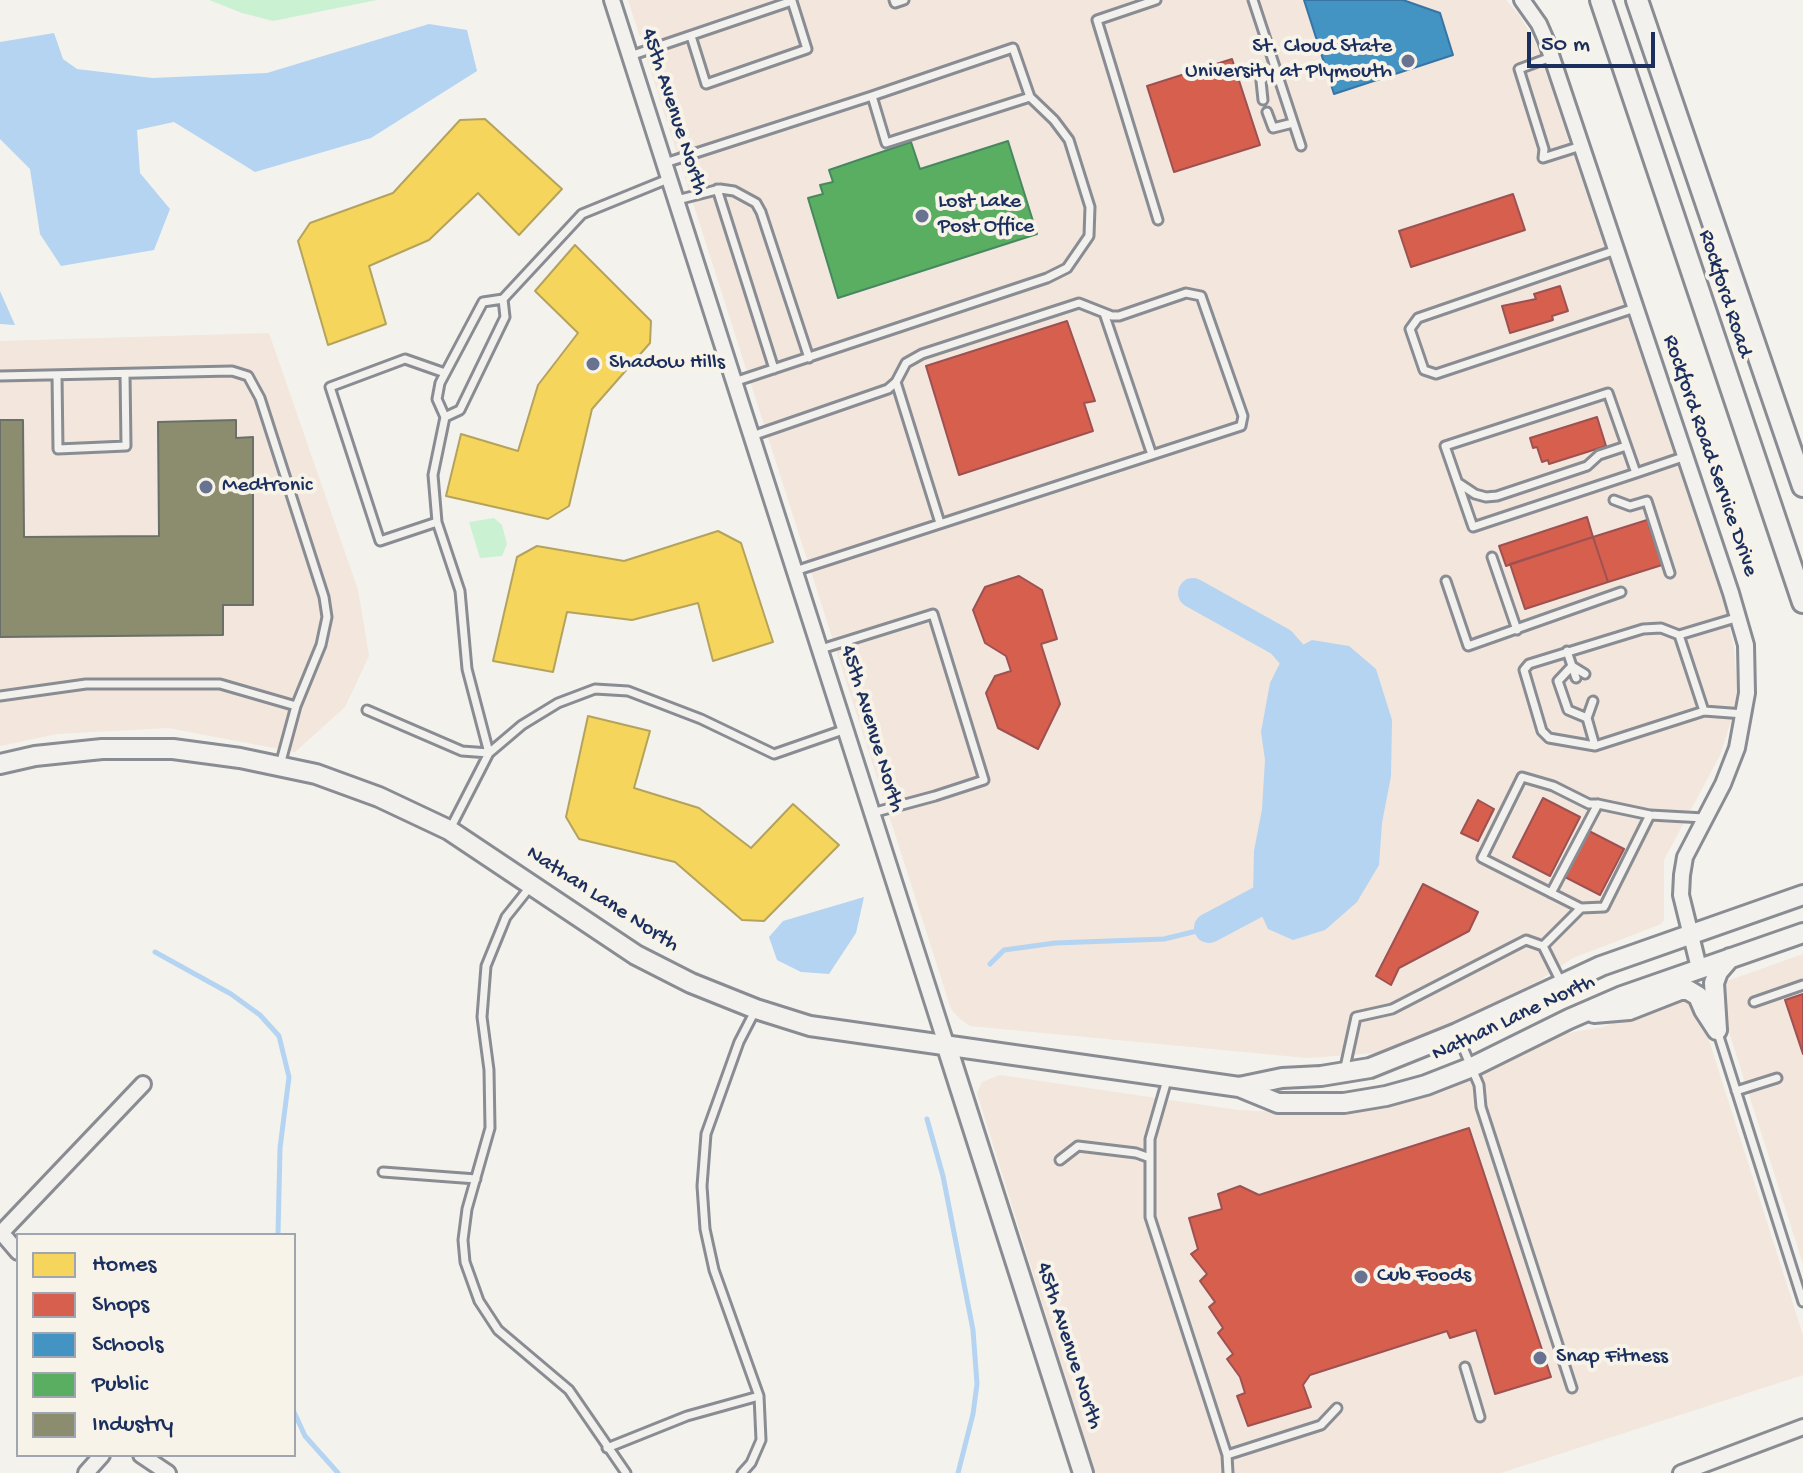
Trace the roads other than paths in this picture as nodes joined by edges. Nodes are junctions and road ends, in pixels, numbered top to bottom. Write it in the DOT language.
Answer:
graph roads {
  1 [pos="612,0"];
  2 [pos="894,0"];
  3 [pos="904,0"];
  4 [pos="1156,0"];
  5 [pos="1253,0"];
  6 [pos="1522,0"];
  7 [pos="1601,0"];
  8 [pos="1637,0"];
  9 [pos="691,36"];
  10 [pos="630,56"];
  11 [pos="1551,57"];
  12 [pos="1275,67"];
  13 [pos="872,96"];
  14 [pos="1030,97"];
  15 [pos="1263,100"];
  16 [pos="1267,112"];
  17 [pos="1293,123"];
  18 [pos="1301,146"];
  19 [pos="1581,146"];
  20 [pos="668,170"];
  21 [pos="717,189"];
  22 [pos="677,200"];
  23 [pos="1158,220"];
  24 [pos="1616,250"];
  25 [pos="503,299"];
  26 [pos="1635,308"];
  27 [pos="1104,313"];
  28 [pos="809,358"];
  29 [pos="774,369"];
  30 [pos="445,373"];
  31 [pos="125,374"];
  32 [pos="57,375"];
  33 [pos="0,376"];
  34 [pos="734,382"];
  35 [pos="896,382"];
  36 [pos="445,417"];
  37 [pos="752,436"];
  38 [pos="1626,446"];
  39 [pos="1152,455"];
  40 [pos="1686,456"];
  41 [pos="1636,473"];
  42 [pos="1458,482"];
  43 [pos="1803,486"];
  44 [pos="1614,500"];
  45 [pos="437,522"];
  46 [pos="940,523"];
  47 [pos="1492,557"];
  48 [pos="795,571"];
  49 [pos="1670,573"];
  50 [pos="1446,581"];
  51 [pos="1621,592"];
  52 [pos="1803,602"];
  53 [pos="1739,617"];
  54 [pos="1517,630"];
  55 [pos="1679,635"];
  56 [pos="821,649"];
  57 [pos="1567,651"];
  58 [pos="1572,666"];
  59 [pos="1585,674"];
  60 [pos="1576,678"];
  61 [pos="0,696"];
  62 [pos="1593,701"];
  63 [pos="1583,704"];
  64 [pos="296,706"];
  65 [pos="367,710"];
  66 [pos="1704,711"];
  67 [pos="1744,714"];
  68 [pos="1587,718"];
  69 [pos="846,729"];
  70 [pos="1595,746"];
  71 [pos="489,753"];
  72 [pos="0,764"];
  73 [pos="280,765"];
  74 [pos="1598,804"];
  75 [pos="872,813"];
  76 [pos="1650,815"];
  77 [pos="1707,818"];
  78 [pos="449,830"];
  79 [pos="532,884"];
  80 [pos="1551,893"];
  81 [pos="1803,895"];
  82 [pos="1581,908"];
  83 [pos="1803,933"];
  84 [pos="1689,934"];
  85 [pos="1543,946"];
  86 [pos="1730,958"];
  87 [pos="1699,968"];
  88 [pos="1562,983"];
  89 [pos="1803,985"];
  90 [pos="1754,1002"];
  91 [pos="756,1009"];
  92 [pos="1579,1015"];
  93 [pos="1717,1030"];
  94 [pos="1457,1033"];
  95 [pos="947,1047"];
  96 [pos="1472,1067"];
  97 [pos="1344,1072"];
  98 [pos="1168,1078"];
  99 [pos="1777,1078"];
  100 [pos="143,1084"];
  101 [pos="1239,1087"];
  102 [pos="1736,1091"];
  103 [pos="1150,1158"];
  104 [pos="1060,1160"];
  105 [pos="383,1172"];
  106 [pos="476,1179"];
  107 [pos="1,1232"];
  108 [pos="16,1250"];
  109 [pos="1803,1302"];
  110 [pos="1465,1367"];
  111 [pos="1572,1388"];
  112 [pos="759,1396"];
  113 [pos="1337,1408"];
  114 [pos="1480,1417"];
  115 [pos="1803,1427"];
  116 [pos="607,1448"];
  117 [pos="1227,1455"];
  118 [pos="100,1457"];
  119 [pos="144,1457"];
  120 [pos="86,1473"];
  121 [pos="168,1473"];
  122 [pos="626,1473"];
  123 [pos="742,1473"];
  124 [pos="1083,1473"];
  125 [pos="1228,1473"];
  126 [pos="1681,1473"];
  1 -- 10 [label="street, 45th Avenue North"];
  2 -- 3 [label="lane"];
  4 -- 23 [label="lane"];
  5 -- 12 [label="lane"];
  6 -- 11 [label="street, Rockford Road Service Drive"];
  7 -- 52 [label="main road, Rockford Road"];
  8 -- 43 [label="main road, Rockford Road"];
  9 -- 9 [label="lane"];
  9 -- 10 [label="lane"];
  10 -- 20 [label="street, 45th Avenue North"];
  11 -- 19 [label="street, Rockford Road Service Drive"];
  11 -- 19 [label="lane"];
  12 -- 15 [label="lane"];
  12 -- 17 [label="lane"];
  13 -- 14 [label="lane"];
  13 -- 14 [label="lane"];
  13 -- 20 [label="lane"];
  14 -- 28 [label="lane"];
  16 -- 17 [label="lane"];
  17 -- 18 [label="lane"];
  19 -- 24 [label="street, Rockford Road Service Drive"];
  20 -- 22 [label="street, 45th Avenue North"];
  20 -- 25 [label="lane"];
  21 -- 22 [label="lane"];
  21 -- 28 [label="lane"];
  21 -- 29 [label="lane"];
  22 -- 34 [label="street, 45th Avenue North"];
  24 -- 26 [label="street, Rockford Road Service Drive"];
  24 -- 26 [label="lane"];
  25 -- 30 [label="lane"];
  25 -- 36 [label="lane"];
  26 -- 40 [label="street, Rockford Road Service Drive"];
  27 -- 35 [label="lane"];
  27 -- 39 [label="lane"];
  27 -- 39 [label="lane"];
  28 -- 29 [label="lane"];
  29 -- 34 [label="lane"];
  30 -- 36 [label="lane"];
  30 -- 45 [label="lane"];
  31 -- 32 [label="lane"];
  31 -- 32 [label="lane"];
  31 -- 64 [label="lane"];
  32 -- 33 [label="lane"];
  34 -- 37 [label="street, 45th Avenue North"];
  35 -- 37 [label="lane"];
  35 -- 46 [label="lane"];
  36 -- 45 [label="lane"];
  37 -- 48 [label="street, 45th Avenue North"];
  38 -- 41 [label="lane"];
  38 -- 42 [label="lane"];
  38 -- 42 [label="lane"];
  39 -- 46 [label="lane"];
  40 -- 41 [label="lane"];
  40 -- 53 [label="street, Rockford Road Service Drive"];
  41 -- 42 [label="lane"];
  44 -- 49 [label="lane"];
  45 -- 71 [label="lane"];
  46 -- 48 [label="lane"];
  47 -- 54 [label="lane"];
  48 -- 56 [label="street, 45th Avenue North"];
  50 -- 54 [label="lane"];
  51 -- 54 [label="lane"];
  53 -- 55 [label="lane"];
  53 -- 67 [label="street, Rockford Road Service Drive"];
  55 -- 57 [label="lane"];
  55 -- 66 [label="lane"];
  56 -- 69 [label="street, 45th Avenue North"];
  56 -- 75 [label="lane"];
  57 -- 58 [label="lane"];
  57 -- 70 [label="lane"];
  58 -- 59 [label="lane"];
  58 -- 60 [label="lane"];
  58 -- 68 [label="lane"];
  61 -- 64 [label="lane"];
  62 -- 68 [label="lane"];
  63 -- 68 [label="lane"];
  64 -- 73 [label="lane"];
  65 -- 71 [label="lane"];
  66 -- 67 [label="lane"];
  66 -- 70 [label="lane"];
  67 -- 77 [label="street, Rockford Road Service Drive"];
  68 -- 70 [label="lane"];
  69 -- 71 [label="lane"];
  69 -- 75 [label="street, 45th Avenue North"];
  71 -- 78 [label="lane"];
  72 -- 73 [label="street, Nathan Lane North"];
  73 -- 78 [label="street, Nathan Lane North"];
  74 -- 76 [label="lane"];
  74 -- 80 [label="lane"];
  74 -- 80 [label="lane"];
  75 -- 95 [label="street, 45th Avenue North"];
  76 -- 77 [label="lane"];
  76 -- 82 [label="lane"];
  77 -- 84 [label="street, Rockford Road Service Drive"];
  78 -- 79 [label="street, Nathan Lane North"];
  79 -- 91 [label="street, Nathan Lane North"];
  79 -- 106 [label="lane"];
  80 -- 82 [label="lane"];
  81 -- 84 [label="street, Nathan Lane North"];
  82 -- 85 [label="lane"];
  83 -- 86 [label="street, Nathan Lane North"];
  84 -- 87 [label="street, Rockford Road Service Drive"];
  84 -- 88 [label="street, Nathan Lane North"];
  85 -- 88 [label="lane"];
  85 -- 97 [label="lane"];
  86 -- 87 [label="street, Nathan Lane North"];
  86 -- 93 [label="street"];
  87 -- 92 [label="street, Nathan Lane North"];
  88 -- 94 [label="street, Nathan Lane North"];
  89 -- 90 [label="lane"];
  91 -- 95 [label="street, Nathan Lane North"];
  91 -- 112 [label="lane"];
  92 -- 93 [label="street"];
  92 -- 96 [label="street, Nathan Lane North"];
  93 -- 102 [label="lane"];
  94 -- 96 [label="lane"];
  94 -- 97 [label="street, Nathan Lane North"];
  95 -- 98 [label="street, Nathan Lane North"];
  95 -- 124 [label="street, 45th Avenue North"];
  96 -- 101 [label="street, Nathan Lane North"];
  96 -- 111 [label="lane"];
  97 -- 101 [label="street, Nathan Lane North"];
  98 -- 101 [label="street, Nathan Lane North"];
  98 -- 103 [label="lane"];
  99 -- 102 [label="lane"];
  100 -- 107 [label="street"];
  102 -- 109 [label="lane"];
  103 -- 104 [label="lane"];
  103 -- 117 [label="lane"];
  105 -- 106 [label="lane"];
  106 -- 116 [label="lane"];
  107 -- 108 [label="street"];
  110 -- 114 [label="lane"];
  112 -- 116 [label="lane"];
  112 -- 123 [label="lane"];
  113 -- 117 [label="lane"];
  115 -- 126 [label="street"];
  116 -- 122 [label="lane"];
  117 -- 125 [label="lane"];
  118 -- 120 [label="street"];
  119 -- 121 [label="street"];
}
